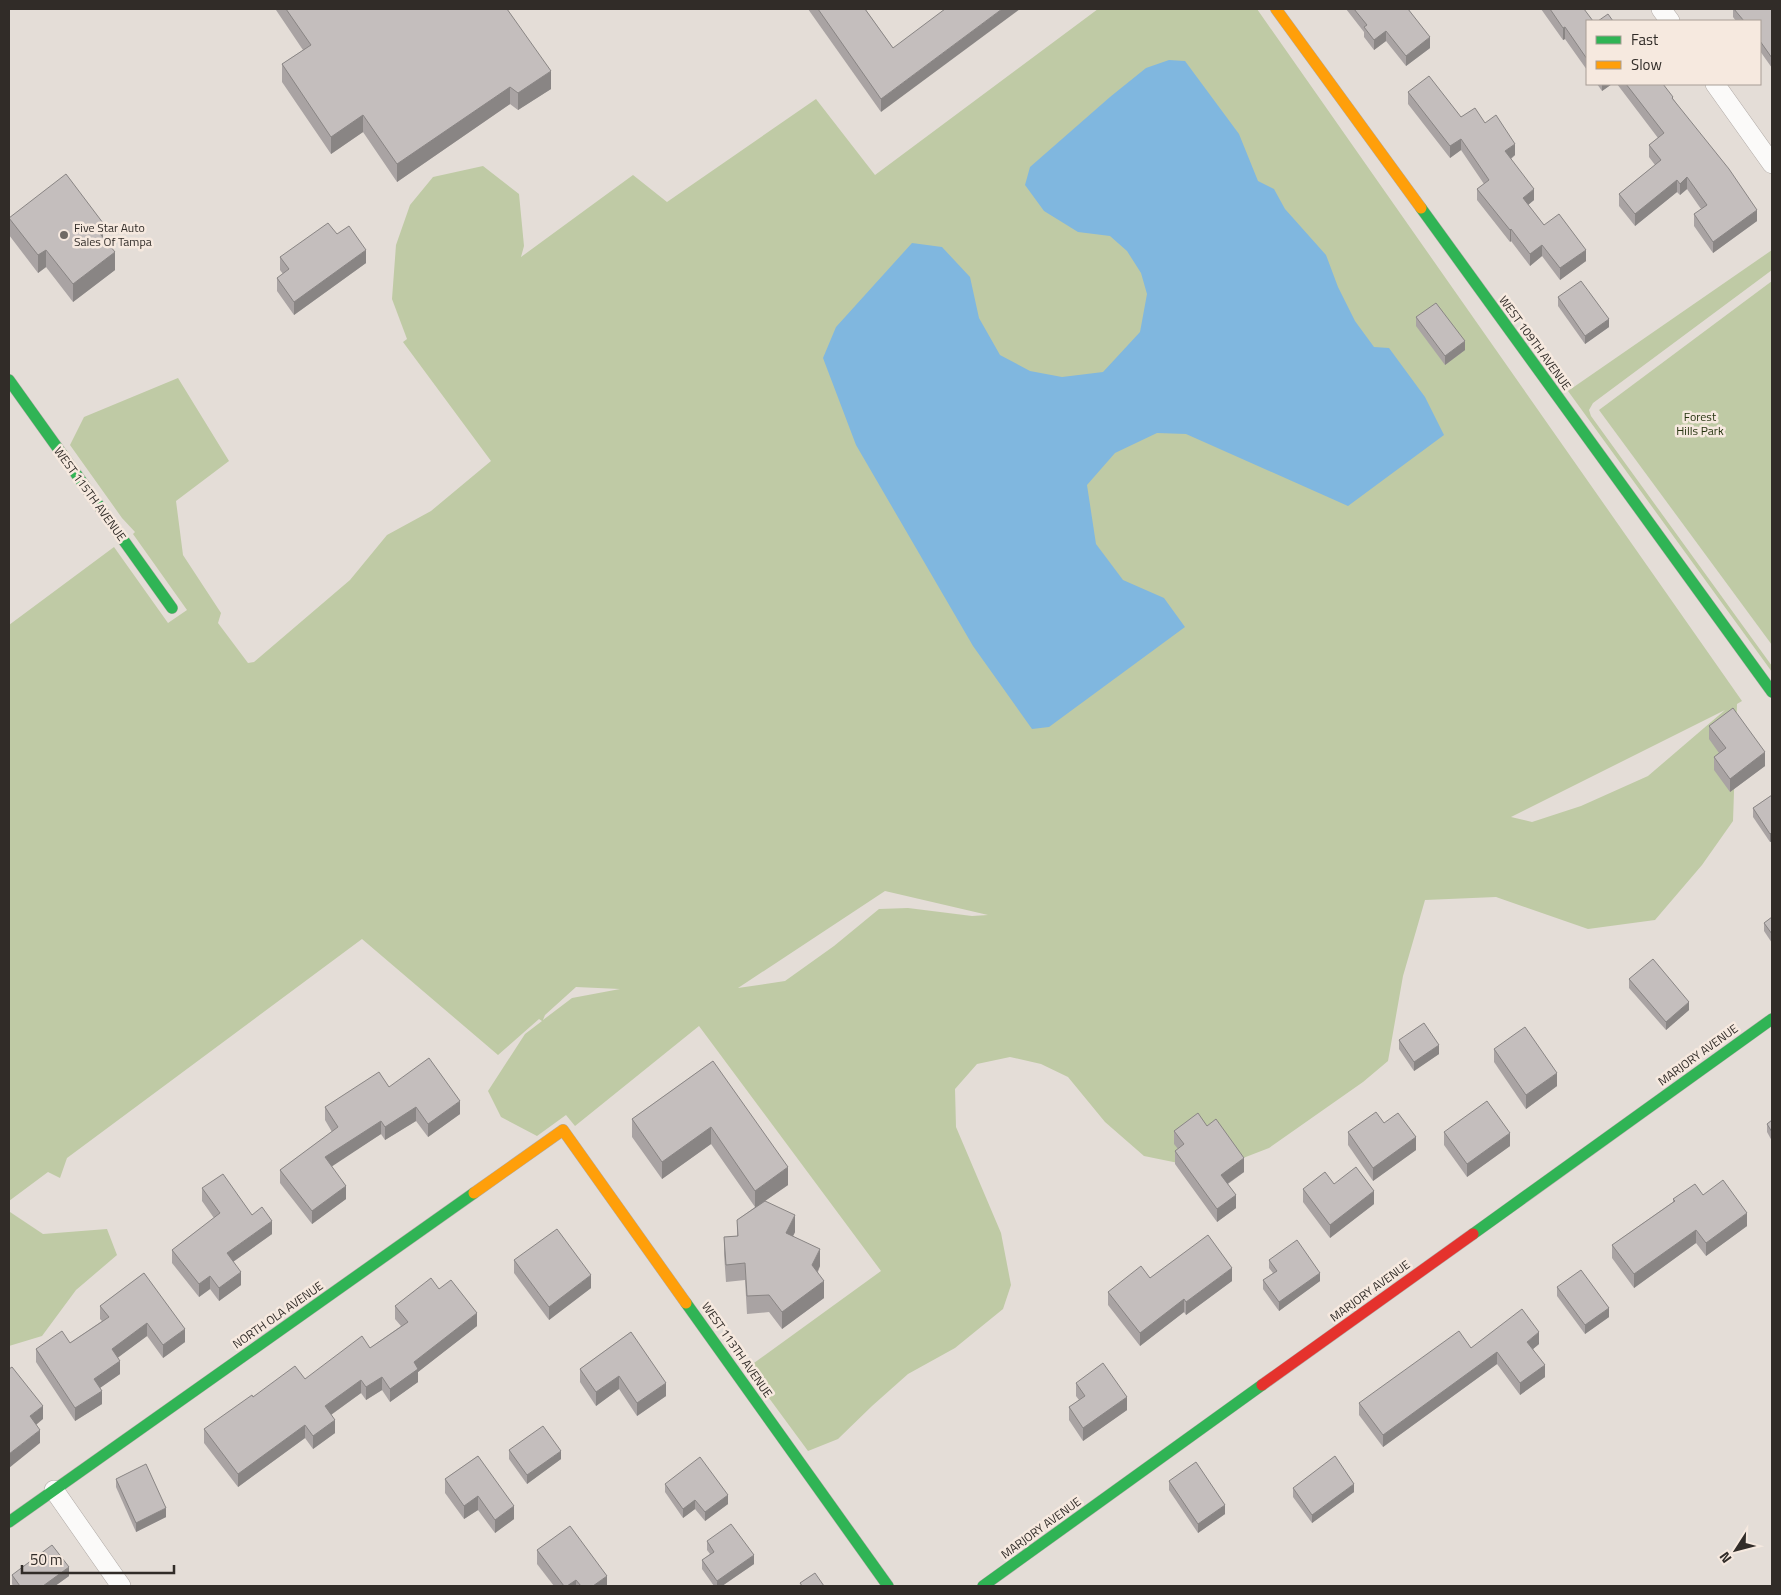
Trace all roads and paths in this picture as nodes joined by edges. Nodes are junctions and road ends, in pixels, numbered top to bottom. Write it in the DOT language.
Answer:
graph roads {
  1 [pos="1276,9"];
  2 [pos="1661,9"];
  3 [pos="1669,20"];
  4 [pos="1716,85"];
  5 [pos="1772,164"];
  6 [pos="9,380"];
  7 [pos="172,608"];
  8 [pos="1772,692"];
  9 [pos="1772,1019"];
  10 [pos="563,1130"];
  11 [pos="54,1490"];
  12 [pos="9,1522"];
  13 [pos="121,1586"];
  14 [pos="888,1586"];
  15 [pos="983,1586"];
  1 -- 8 [label="street, WEST 109TH AVENUE"];
  2 -- 3 [label="street"];
  4 -- 5 [label="street"];
  6 -- 7 [label="street, WEST 115TH AVENUE"];
  9 -- 15 [label="street, MARJORY AVENUE"];
  10 -- 11 [label="street, NORTH OLA AVENUE"];
  10 -- 14 [label="street, WEST 113TH AVENUE"];
  11 -- 12 [label="street, NORTH OLA AVENUE"];
  11 -- 13 [label="street"];
}
